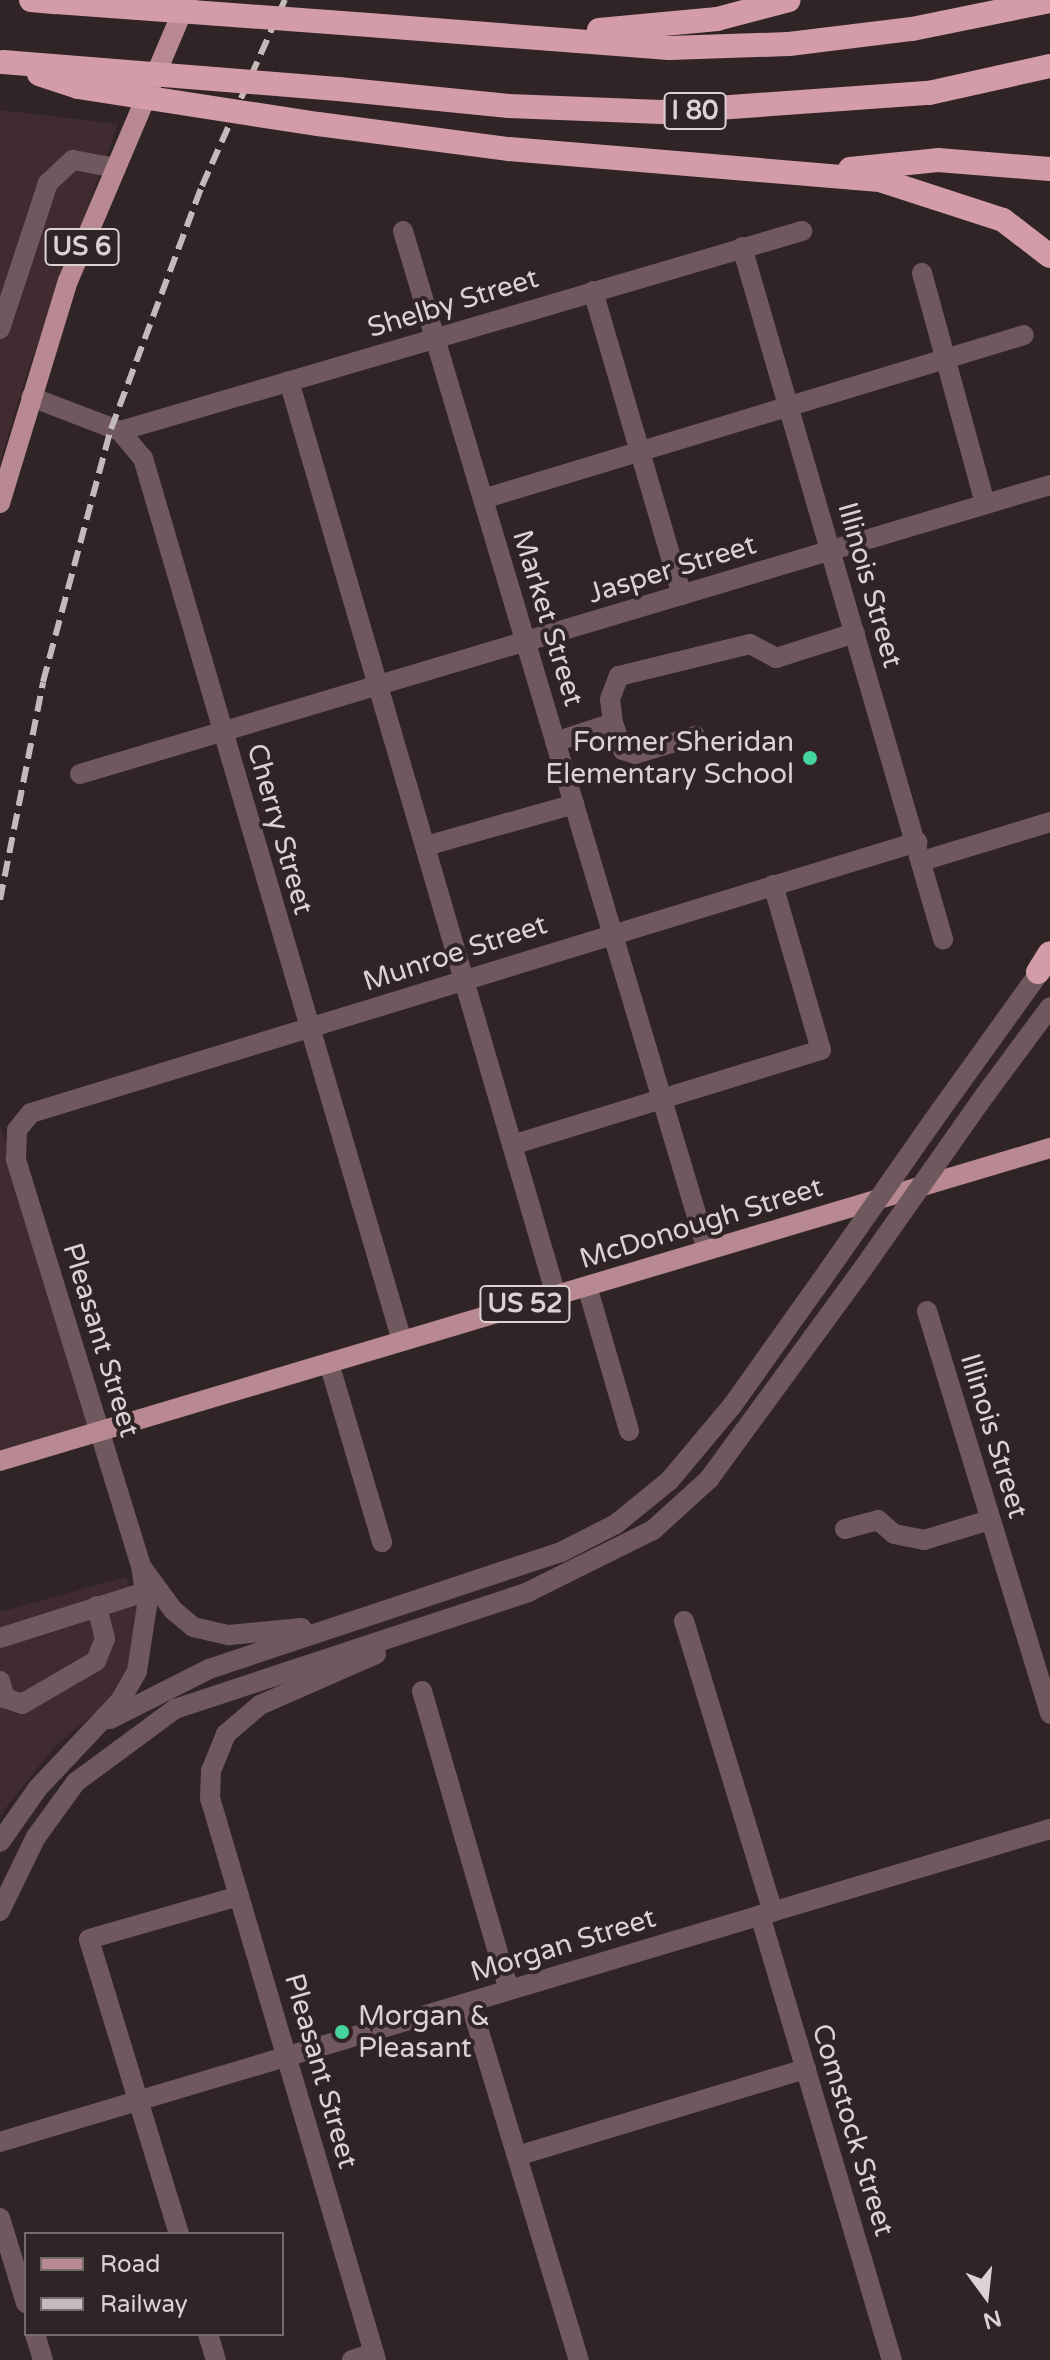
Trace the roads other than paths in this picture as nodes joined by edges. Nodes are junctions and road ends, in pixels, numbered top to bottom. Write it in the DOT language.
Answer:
graph roads {
  1 [pos="31,0"];
  2 [pos="187,0"];
  3 [pos="789,0"];
  4 [pos="1050,1"];
  5 [pos="506,35"];
  6 [pos="2,62"];
  7 [pos="1050,66"];
  8 [pos="116,168"];
  9 [pos="1050,169"];
  10 [pos="824,174"];
  11 [pos="403,231"];
  12 [pos="802,231"];
  13 [pos="742,247"];
  14 [pos="1050,256"];
  15 [pos="922,273"];
  16 [pos="593,291"];
  17 [pos="0,329"];
  18 [pos="1024,335"];
  19 [pos="435,338"];
  20 [pos="945,359"];
  21 [pos="289,381"];
  22 [pos="31,397"];
  23 [pos="788,406"];
  24 [pos="120,431"];
  25 [pos="643,450"];
  26 [pos="1050,485"];
  27 [pos="483,499"];
  28 [pos="0,503"];
  29 [pos="985,504"];
  30 [pos="830,550"];
  31 [pos="682,595"];
  32 [pos="855,633"];
  33 [pos="526,643"];
  34 [pos="381,686"];
  35 [pos="613,723"];
  36 [pos="223,732"];
  37 [pos="695,736"];
  38 [pos="555,742"];
  39 [pos="80,774"];
  40 [pos="574,804"];
  41 [pos="1050,822"];
  42 [pos="426,846"];
  43 [pos="920,851"];
  44 [pos="773,885"];
  45 [pos="612,933"];
  46 [pos="943,939"];
  47 [pos="1046,962"];
  48 [pos="464,980"];
  49 [pos="1050,1007"];
  50 [pos="307,1030"];
  51 [pos="662,1098"];
  52 [pos="17,1130"];
  53 [pos="512,1145"];
  54 [pos="1050,1148"];
  55 [pos="707,1250"];
  56 [pos="587,1286"];
  57 [pos="556,1295"];
  58 [pos="927,1311"];
  59 [pos="402,1341"];
  60 [pos="329,1363"];
  61 [pos="99,1431"];
  62 [pos="629,1431"];
  63 [pos="0,1461"];
  64 [pos="990,1520"];
  65 [pos="845,1529"];
  66 [pos="382,1542"];
  67 [pos="141,1566"];
  68 [pos="145,1592"];
  69 [pos="528,1592"];
  70 [pos="414,1602"];
  71 [pos="97,1606"];
  72 [pos="684,1621"];
  73 [pos="0,1638"];
  74 [pos="0,1681"];
  75 [pos="422,1691"];
  76 [pos="1050,1714"];
  77 [pos="97,1727"];
  78 [pos="1050,1829"];
  79 [pos="0,1842"];
  80 [pos="239,1896"];
  81 [pos="0,1911"];
  82 [pos="767,1914"];
  83 [pos="509,1990"];
  84 [pos="470,2002"];
  85 [pos="288,2056"];
  86 [pos="806,2069"];
  87 [pos="141,2100"];
  88 [pos="0,2142"];
  89 [pos="517,2156"];
  90 [pos="0,2218"];
  91 [pos="178,2232"];
  92 [pos="24,2292"];
  93 [pos="36,2336"];
  94 [pos="209,2336"];
  95 [pos="375,2357"];
  96 [pos="43,2360"];
  97 [pos="216,2360"];
  98 [pos="352,2360"];
  99 [pos="579,2360"];
  100 [pos="892,2360"];
  1 -- 5 [label="highway, I 80, bridge"];
  2 -- 8 [label="main road, US 6"];
  3 -- 5 [label="highway"];
  4 -- 5 [label="highway, I 80"];
  6 -- 7 [label="highway, I 80, bridge"];
  6 -- 10 [label="highway, bridge"];
  8 -- 17 [label="street"];
  8 -- 22 [label="main road, US 6"];
  9 -- 10 [label="highway"];
  10 -- 14 [label="highway"];
  11 -- 19 [label="street, Market Street"];
  12 -- 13 [label="street, Shelby Street"];
  13 -- 16 [label="street, Shelby Street"];
  13 -- 23 [label="street, Illinois Street"];
  15 -- 20 [label="street"];
  16 -- 19 [label="street, Shelby Street"];
  16 -- 25 [label="street"];
  18 -- 20 [label="street"];
  19 -- 21 [label="street, Shelby Street"];
  19 -- 27 [label="street, Market Street"];
  20 -- 23 [label="street"];
  20 -- 29 [label="street"];
  21 -- 24 [label="street, Shelby Street"];
  21 -- 34 [label="street"];
  22 -- 24 [label="street"];
  22 -- 28 [label="main road, US 6"];
  23 -- 25 [label="street"];
  23 -- 30 [label="street, Illinois Street"];
  24 -- 36 [label="street, Cherry Street"];
  25 -- 27 [label="street"];
  25 -- 31 [label="street"];
  26 -- 29 [label="street, Jasper Street"];
  27 -- 33 [label="street, Market Street"];
  29 -- 30 [label="street, Jasper Street"];
  30 -- 31 [label="street, Jasper Street"];
  30 -- 32 [label="street, Illinois Street"];
  31 -- 33 [label="street, Jasper Street"];
  32 -- 35 [label="street"];
  32 -- 43 [label="street, Illinois Street"];
  33 -- 34 [label="street, Jasper Street"];
  33 -- 38 [label="street, Market Street"];
  34 -- 36 [label="street, Jasper Street"];
  34 -- 42 [label="street"];
  35 -- 37 [label="street"];
  35 -- 38 [label="street"];
  36 -- 39 [label="street, Jasper Street"];
  36 -- 50 [label="street, Cherry Street"];
  38 -- 40 [label="street, Market Street"];
  40 -- 42 [label="street"];
  40 -- 45 [label="street, Market Street"];
  41 -- 43 [label="street, Munroe Street"];
  42 -- 48 [label="street"];
  43 -- 44 [label="street, Munroe Street"];
  43 -- 46 [label="street, Illinois Street"];
  44 -- 45 [label="street, Munroe Street"];
  44 -- 51 [label="street"];
  45 -- 48 [label="street, Munroe Street"];
  45 -- 51 [label="street, Market Street"];
  47 -- 70 [label="street, bridge"];
  48 -- 50 [label="street, Munroe Street"];
  48 -- 53 [label="street"];
  49 -- 69 [label="street, bridge"];
  50 -- 52 [label="street, Munroe Street"];
  50 -- 59 [label="street, Cherry Street"];
  51 -- 53 [label="street"];
  51 -- 55 [label="street, Market Street"];
  52 -- 61 [label="street, Pleasant Street"];
  53 -- 57 [label="street"];
  54 -- 55 [label="main road, McDonough Street / US 52"];
  55 -- 56 [label="main road, McDonough Street / US 52"];
  56 -- 57 [label="main road, McDonough Street / US 52"];
  56 -- 62 [label="street"];
  57 -- 59 [label="main road, McDonough Street / US 52"];
  58 -- 64 [label="street, Illinois Street"];
  59 -- 60 [label="main road, McDonough Street / US 52"];
  60 -- 61 [label="main road, McDonough Street / US 52"];
  60 -- 66 [label="street"];
  61 -- 63 [label="main road, McDonough Street / US 52"];
  61 -- 67 [label="street, Pleasant Street"];
  64 -- 65 [label="street"];
  64 -- 76 [label="street, Illinois Street"];
  67 -- 68 [label="street"];
  67 -- 70 [label="street"];
  68 -- 71 [label="street"];
  68 -- 77 [label="street"];
  69 -- 80 [label="street, Pleasant Street"];
  69 -- 81 [label="street"];
  70 -- 77 [label="street"];
  71 -- 73 [label="street"];
  71 -- 74 [label="street"];
  72 -- 82 [label="street, Comstock Street"];
  75 -- 83 [label="street"];
  77 -- 79 [label="street"];
  78 -- 82 [label="street, Morgan Street"];
  80 -- 85 [label="street, Pleasant Street"];
  80 -- 87 [label="street"];
  82 -- 83 [label="street, Morgan Street"];
  82 -- 86 [label="street, Comstock Street"];
  83 -- 84 [label="street, Morgan Street"];
  84 -- 85 [label="street, Morgan Street"];
  84 -- 89 [label="street"];
  85 -- 87 [label="street, Morgan Street"];
  85 -- 95 [label="street, Pleasant Street"];
  86 -- 89 [label="street"];
  86 -- 100 [label="street, Comstock Street"];
  87 -- 88 [label="street, Morgan Street"];
  87 -- 91 [label="street"];
  89 -- 99 [label="street"];
  90 -- 92 [label="street"];
  93 -- 96 [label="street"];
  94 -- 97 [label="street"];
  95 -- 98 [label="street"];
}
